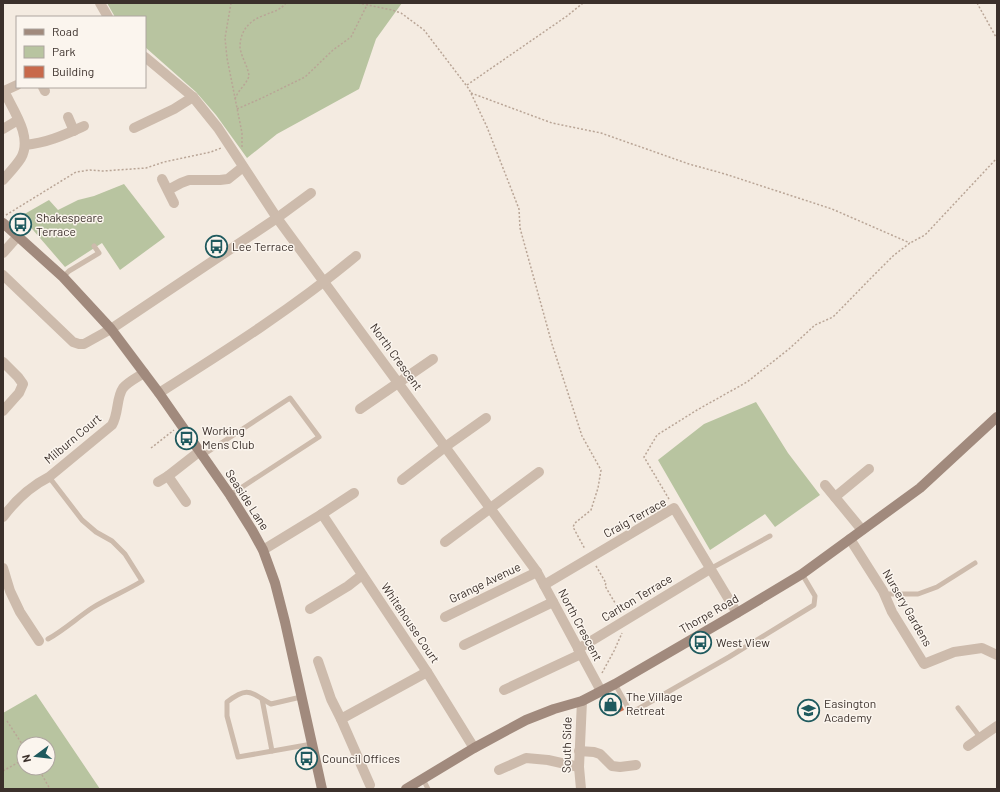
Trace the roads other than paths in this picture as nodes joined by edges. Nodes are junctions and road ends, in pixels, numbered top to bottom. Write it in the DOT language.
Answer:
graph roads {
  1 [pos="100,3"];
  2 [pos="107,16"];
  3 [pos="146,58"];
  4 [pos="16,85"];
  5 [pos="192,97"];
  6 [pos="68,118"];
  7 [pos="18,120"];
  8 [pos="134,128"];
  9 [pos="3,129"];
  10 [pos="25,145"];
  11 [pos="242,165"];
  12 [pos="162,179"];
  13 [pos="3,180"];
  14 [pos="168,190"];
  15 [pos="311,193"];
  16 [pos="174,204"];
  17 [pos="277,218"];
  18 [pos="3,223"];
  19 [pos="18,236"];
  20 [pos="94,246"];
  21 [pos="3,252"];
  22 [pos="356,256"];
  23 [pos="3,275"];
  24 [pos="63,277"];
  25 [pos="324,283"];
  26 [pos="111,329"];
  27 [pos="433,359"];
  28 [pos="3,362"];
  29 [pos="144,373"];
  30 [pos="399,384"];
  31 [pos="160,393"];
  32 [pos="360,409"];
  33 [pos="3,411"];
  34 [pos="997,417"];
  35 [pos="486,418"];
  36 [pos="445,447"];
  37 [pos="201,453"];
  38 [pos="869,469"];
  39 [pos="539,472"];
  40 [pos="49,476"];
  41 [pos="168,476"];
  42 [pos="402,480"];
  43 [pos="158,482"];
  44 [pos="825,485"];
  45 [pos="354,493"];
  46 [pos="230,495"];
  47 [pos="835,497"];
  48 [pos="186,502"];
  49 [pos="490,509"];
  50 [pos="322,514"];
  51 [pos="3,517"];
  52 [pos="862,530"];
  53 [pos="770,536"];
  54 [pos="850,539"];
  55 [pos="445,542"];
  56 [pos="263,550"];
  57 [pos="975,563"];
  58 [pos="3,568"];
  59 [pos="710,570"];
  60 [pos="537,572"];
  61 [pos="802,574"];
  62 [pos="362,575"];
  63 [pos="544,585"];
  64 [pos="884,594"];
  65 [pos="553,602"];
  66 [pos="310,609"];
  67 [pos="737,614"];
  68 [pos="445,617"];
  69 [pos="44,640"];
  70 [pos="464,645"];
  71 [pos="580,652"];
  72 [pos="997,655"];
  73 [pos="318,661"];
  74 [pos="427,672"];
  75 [pos="615,684"];
  76 [pos="504,690"];
  77 [pos="601,691"];
  78 [pos="301,697"];
  79 [pos="262,699"];
  80 [pos="582,701"];
  81 [pos="958,708"];
  82 [pos="341,719"];
  83 [pos="997,726"];
  84 [pos="980,737"];
  85 [pos="312,744"];
  86 [pos="968,746"];
  87 [pos="474,748"];
  88 [pos="272,751"];
  89 [pos="579,751"];
  90 [pos="636,765"];
  91 [pos="579,767"];
  92 [pos="499,770"];
  93 [pos="423,779"];
  94 [pos="370,785"];
  95 [pos="322,789"];
  96 [pos="406,789"];
  97 [pos="428,789"];
  98 [pos="581,789"];
  1 -- 2 [label="street"];
  3 -- 5 [label="street, North Crescent"];
  4 -- 7 [label="street"];
  5 -- 8 [label="street"];
  5 -- 11 [label="street, North Crescent"];
  6 -- 10 [label="street"];
  7 -- 9 [label="street"];
  7 -- 10 [label="street"];
  10 -- 13 [label="street"];
  11 -- 14 [label="street"];
  11 -- 17 [label="street, North Crescent"];
  12 -- 14 [label="street"];
  14 -- 16 [label="street"];
  15 -- 17 [label="street"];
  17 -- 25 [label="street, North Crescent"];
  17 -- 26 [label="street"];
  18 -- 19 [label="main road, Seaside Lane"];
  19 -- 21 [label="street"];
  19 -- 24 [label="main road, Seaside Lane"];
  20 -- 24 [label="lane"];
  22 -- 25 [label="street"];
  23 -- 26 [label="street"];
  24 -- 26 [label="main road, Seaside Lane"];
  25 -- 30 [label="street, North Crescent"];
  25 -- 31 [label="street"];
  26 -- 29 [label="main road, Seaside Lane"];
  27 -- 30 [label="street"];
  28 -- 33 [label="street"];
  29 -- 31 [label="main road, Seaside Lane"];
  29 -- 40 [label="street, Milburn Court"];
  30 -- 32 [label="street"];
  30 -- 36 [label="street, North Crescent"];
  31 -- 37 [label="main road, Seaside Lane"];
  34 -- 52 [label="main road, Thorpe Road"];
  35 -- 36 [label="street"];
  36 -- 42 [label="street"];
  36 -- 49 [label="street, North Crescent"];
  37 -- 41 [label="street"];
  37 -- 46 [label="main road, Seaside Lane"];
  37 -- 46 [label="lane"];
  38 -- 47 [label="street"];
  39 -- 49 [label="street"];
  40 -- 51 [label="street, Milburn Court"];
  40 -- 69 [label="lane"];
  41 -- 43 [label="street"];
  41 -- 48 [label="street"];
  44 -- 47 [label="street"];
  45 -- 50 [label="street"];
  46 -- 56 [label="main road, Seaside Lane"];
  47 -- 52 [label="street"];
  49 -- 55 [label="street"];
  49 -- 60 [label="street, North Crescent"];
  50 -- 56 [label="street"];
  50 -- 62 [label="street, Whitehouse Court"];
  52 -- 54 [label="main road, Thorpe Road"];
  53 -- 59 [label="lane"];
  54 -- 61 [label="main road, Thorpe Road"];
  54 -- 64 [label="street, Nursery Gardens"];
  56 -- 78 [label="main road, Seaside Lane"];
  57 -- 64 [label="lane"];
  58 -- 69 [label="street"];
  59 -- 63 [label="street, Craig Terrace"];
  59 -- 67 [label="street, Craig Terrace"];
  59 -- 71 [label="street, Carlton Terrace"];
  60 -- 63 [label="street, North Crescent"];
  60 -- 68 [label="street, Grange Avenue"];
  61 -- 67 [label="main road, Thorpe Road"];
  61 -- 75 [label="lane"];
  62 -- 66 [label="street"];
  62 -- 74 [label="street, Whitehouse Court"];
  63 -- 65 [label="street, North Crescent"];
  64 -- 72 [label="street, Nursery Gardens"];
  65 -- 70 [label="street"];
  65 -- 71 [label="street, North Crescent"];
  67 -- 75 [label="main road, Thorpe Road"];
  71 -- 76 [label="street, Carlton Terrace"];
  71 -- 77 [label="street, North Crescent"];
  73 -- 82 [label="street"];
  74 -- 82 [label="street"];
  74 -- 87 [label="street, Whitehouse Court"];
  75 -- 77 [label="main road, Thorpe Road"];
  77 -- 80 [label="main road, Thorpe Road"];
  78 -- 79 [label="lane"];
  78 -- 85 [label="main road, Seaside Lane"];
  79 -- 88 [label="lane"];
  79 -- 88 [label="lane"];
  80 -- 87 [label="main road, Thorpe Road"];
  80 -- 89 [label="street, South Side"];
  81 -- 84 [label="lane"];
  82 -- 94 [label="street"];
  83 -- 84 [label="street"];
  84 -- 86 [label="street"];
  85 -- 88 [label="lane"];
  85 -- 95 [label="main road, Seaside Lane"];
  87 -- 93 [label="main road, Thorpe Road"];
  89 -- 90 [label="street"];
  89 -- 91 [label="street, South Side"];
  91 -- 92 [label="street"];
  91 -- 98 [label="street, South Side"];
  93 -- 96 [label="main road, Thorpe Road"];
  93 -- 97 [label="lane"];
}
